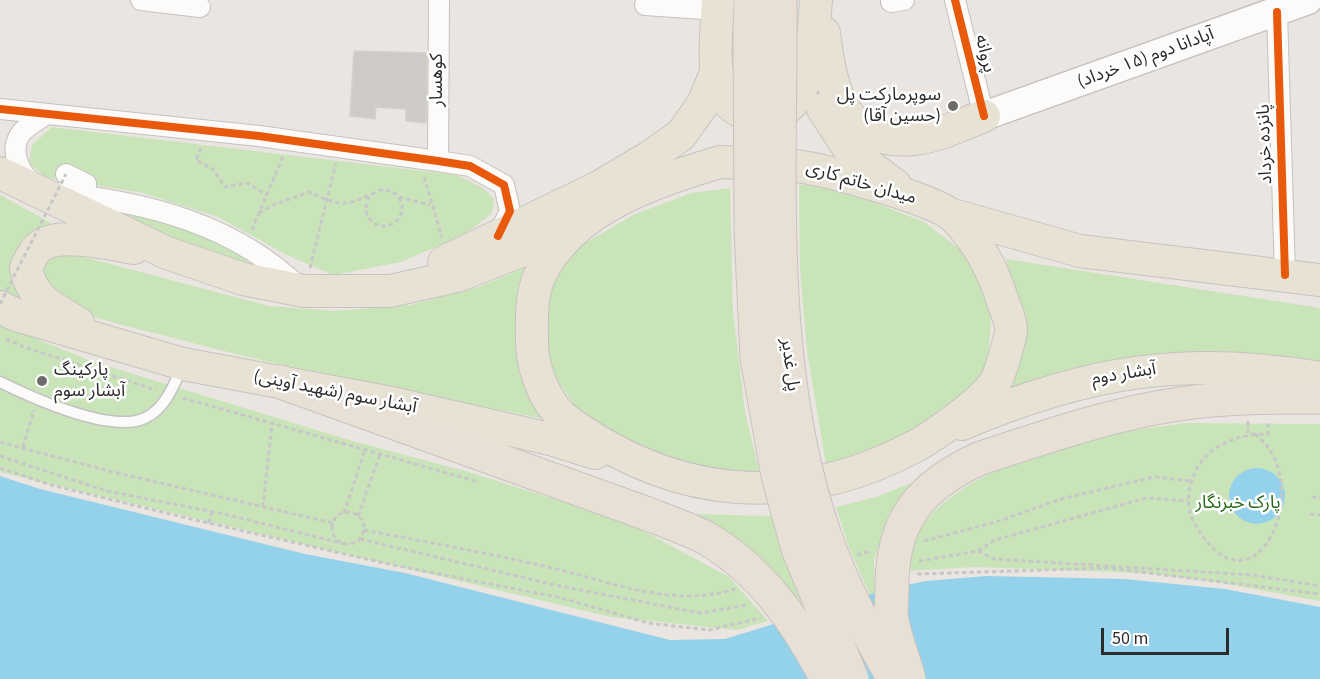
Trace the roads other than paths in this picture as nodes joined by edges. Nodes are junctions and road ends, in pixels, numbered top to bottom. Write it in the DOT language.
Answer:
graph roads {
  1 [pos="141,0"];
  2 [pos="439,0"];
  3 [pos="818,0"];
  4 [pos="955,0"];
  5 [pos="1308,0"];
  6 [pos="645,5"];
  7 [pos="718,5"];
  8 [pos="200,7"];
  9 [pos="1277,12"];
  10 [pos="765,15"];
  11 [pos="810,61"];
  12 [pos="717,70"];
  13 [pos="0,109"];
  14 [pos="45,115"];
  15 [pos="984,116"];
  16 [pos="429,159"];
  17 [pos="0,173"];
  18 [pos="66,174"];
  19 [pos="40,191"];
  20 [pos="907,194"];
  21 [pos="85,196"];
  22 [pos="952,215"];
  23 [pos="582,226"];
  24 [pos="498,236"];
  25 [pos="167,253"];
  26 [pos="1285,275"];
  27 [pos="1320,280"];
  28 [pos="304,291"];
  29 [pos="390,291"];
  30 [pos="0,305"];
  31 [pos="112,344"];
  32 [pos="183,364"];
  33 [pos="1320,378"];
  34 [pos="0,382"];
  35 [pos="281,382"];
  36 [pos="1320,397"];
  37 [pos="937,435"];
  38 [pos="670,476"];
  39 [pos="827,679"];
  40 [pos="852,679"];
  41 [pos="894,679"];
  42 [pos="909,679"];
  1 -- 8 [label="street"];
  2 -- 16 [label="street, کوهسار"];
  3 -- 11 [label="main road"];
  3 -- 15 [label="main road"];
  4 -- 15 [label="street, پروانه"];
  5 -- 9 [label="main road, آپادانا دوم (۱۵ خرداد)"];
  6 -- 7 [label="street"];
  7 -- 12 [label="main road"];
  9 -- 15 [label="main road, آپادانا دوم (۱۵ خرداد)"];
  9 -- 26 [label="street, پانزده خرداد"];
  10 -- 40 [label="highway, پل غدیر, bridge"];
  10 -- 41 [label="highway, پل غدیر, bridge"];
  11 -- 12 [label="main road"];
  11 -- 20 [label="main road"];
  12 -- 24 [label="main road"];
  13 -- 14 [label="street"];
  14 -- 16 [label="street"];
  14 -- 19 [label="street"];
  15 -- 20 [label="main road"];
  16 -- 24 [label="street"];
  17 -- 19 [label="main road"];
  18 -- 21 [label="street"];
  19 -- 21 [label="street"];
  19 -- 25 [label="main road"];
  20 -- 22 [label="main road, میدان خاتم کاری"];
  20 -- 23 [label="main road, میدان خاتم کاری"];
  21 -- 28 [label="street"];
  22 -- 26 [label="main road"];
  22 -- 37 [label="main road, میدان خاتم کاری"];
  23 -- 29 [label="main road"];
  23 -- 38 [label="main road, میدان خاتم کاری"];
  24 -- 29 [label="main road"];
  25 -- 28 [label="main road"];
  25 -- 31 [label="main road"];
  26 -- 27 [label="main road"];
  28 -- 29 [label="main road"];
  30 -- 31 [label="main road, آبشار سوم (شهید آوینی)"];
  31 -- 32 [label="main road, آبشار سوم (شهید آوینی)"];
  32 -- 34 [label="lane"];
  32 -- 35 [label="main road, آبشار سوم (شهید آوینی)"];
  33 -- 37 [label="main road, آبشار دوم"];
  35 -- 38 [label="main road, آبشار سوم (شهید آوینی)"];
  35 -- 39 [label="highway, bridge"];
  36 -- 42 [label="highway, bridge"];
  37 -- 38 [label="main road, میدان خاتم کاری"];
}
